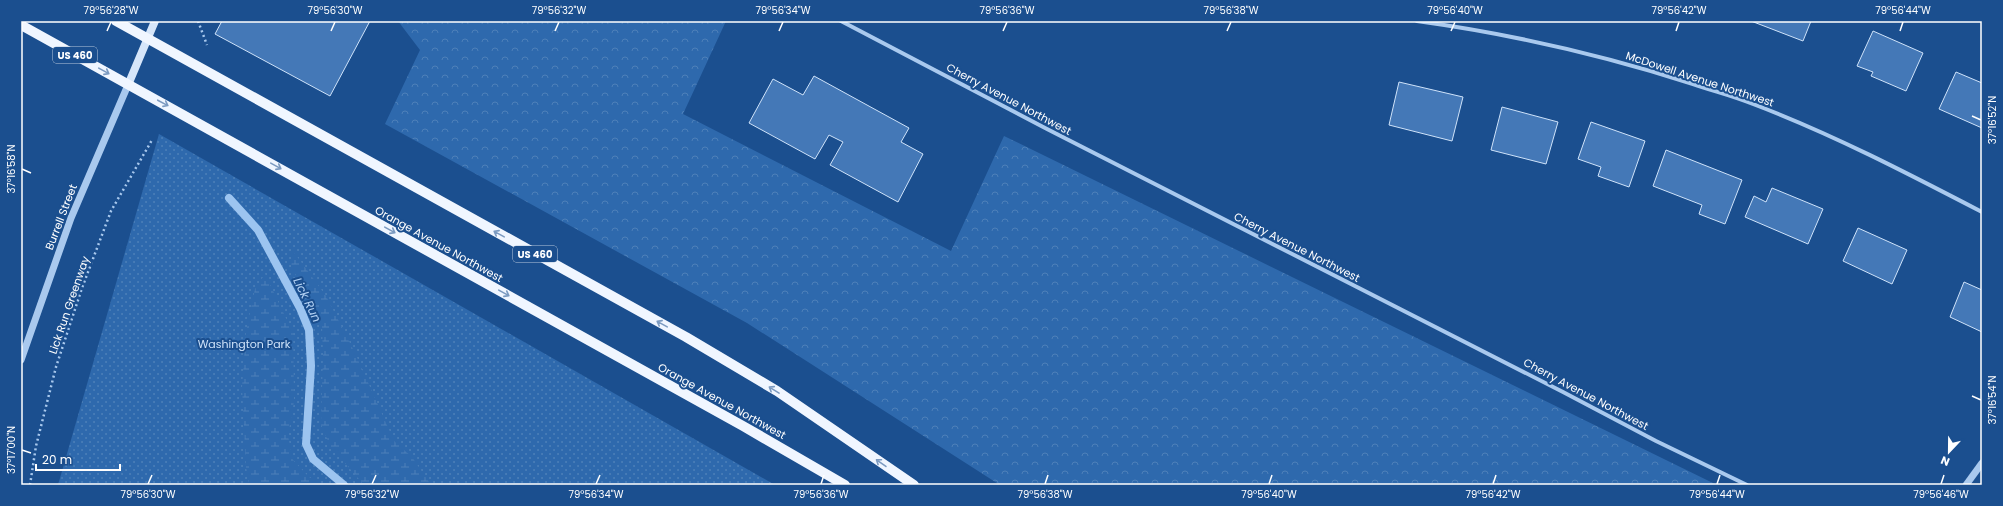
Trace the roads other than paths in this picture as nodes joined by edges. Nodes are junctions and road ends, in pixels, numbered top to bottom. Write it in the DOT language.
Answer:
graph roads {
  1 [pos="116,21"];
  2 [pos="155,21"];
  3 [pos="841,21"];
  4 [pos="1417,21"];
  5 [pos="21,25"];
  6 [pos="147,38"];
  7 [pos="128,85"];
  8 [pos="1982,212"];
  9 [pos="21,360"];
  10 [pos="1982,463"];
  11 [pos="845,485"];
  12 [pos="914,485"];
  13 [pos="1747,485"];
  14 [pos="1966,485"];
  1 -- 6 [label="main road, US 460"];
  2 -- 6 [label="main road"];
  3 -- 13 [label="street, Cherry Avenue Northwest"];
  4 -- 8 [label="street, McDowell Avenue Northwest"];
  5 -- 7 [label="main road, Orange Avenue Northwest / US 460, one-way"];
  6 -- 7 [label="main road"];
  12 -- 6 [label="main road, US 460, one-way"];
  7 -- 9 [label="street, Burrell Street"];
  7 -- 11 [label="main road, Orange Avenue Northwest / US 460, one-way"];
  10 -- 14 [label="street"];
}
